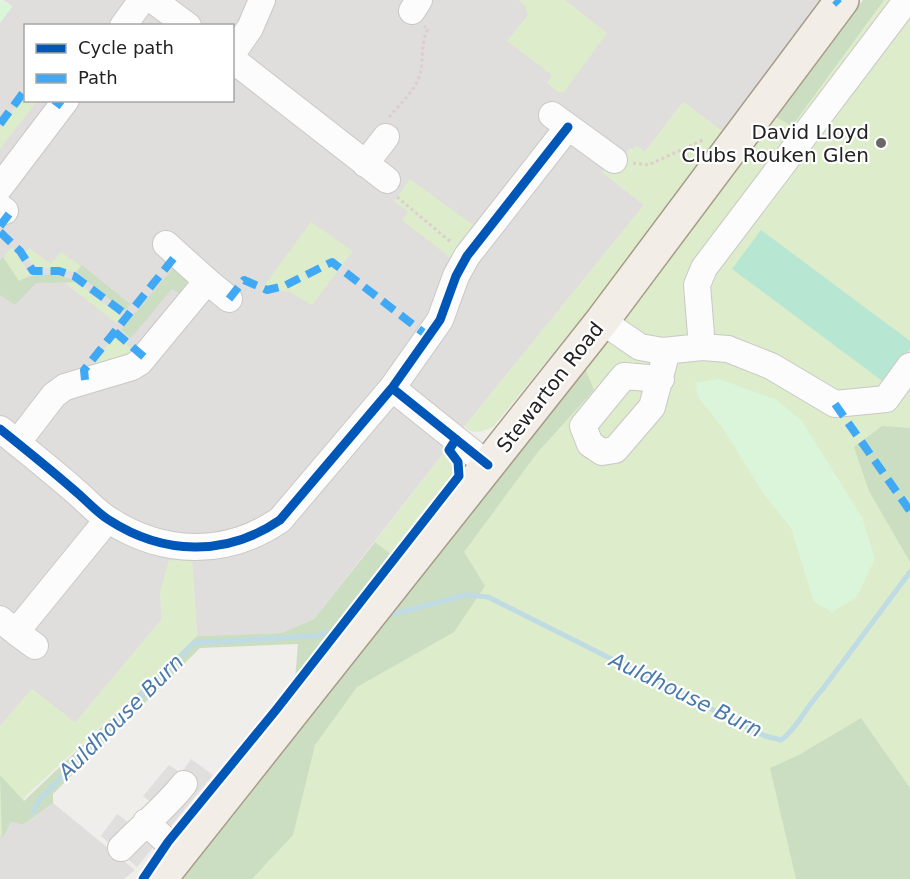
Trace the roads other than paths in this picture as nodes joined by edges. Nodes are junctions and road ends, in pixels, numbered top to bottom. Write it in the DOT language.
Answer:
graph roads {
  1 [pos="142,0"];
  2 [pos="153,0"];
  3 [pos="262,0"];
  4 [pos="838,1"];
  5 [pos="906,1"];
  6 [pos="124,24"];
  7 [pos="185,24"];
  8 [pos="234,51"];
  9 [pos="234,61"];
  10 [pos="65,102"];
  11 [pos="386,137"];
  12 [pos="614,160"];
  13 [pos="365,164"];
  14 [pos="387,180"];
  15 [pos="2,202"];
  16 [pos="166,244"];
  17 [pos="207,281"];
  18 [pos="229,299"];
  19 [pos="602,321"];
  20 [pos="702,347"];
  21 [pos="666,351"];
  22 [pos="910,366"];
  23 [pos="661,379"];
  24 [pos="392,388"];
  25 [pos="9,436"];
  26 [pos="488,465"];
  27 [pos="108,519"];
  28 [pos="17,632"];
  29 [pos="184,784"];
  30 [pos="146,822"];
  31 [pos="121,848"];
  32 [pos="179,853"];
  33 [pos="159,879"];
  1 -- 6 [label="street"];
  2 -- 7 [label="street"];
  3 -- 8 [label="street"];
  4 -- 19 [label="main road, Stewarton Road"];
  5 -- 20 [label="street"];
  9 -- 13 [label="street"];
  10 -- 15 [label="street"];
  11 -- 13 [label="street"];
  12 -- 24 [label="street"];
  13 -- 14 [label="street"];
  16 -- 17 [label="street"];
  17 -- 18 [label="street"];
  17 -- 25 [label="street"];
  19 -- 21 [label="street"];
  19 -- 26 [label="main road, Stewarton Road"];
  20 -- 21 [label="street"];
  20 -- 22 [label="street"];
  21 -- 23 [label="street"];
  24 -- 26 [label="street"];
  24 -- 27 [label="street"];
  25 -- 27 [label="street"];
  26 -- 32 [label="main road, Stewarton Road"];
  27 -- 28 [label="street"];
  29 -- 30 [label="street"];
  30 -- 31 [label="street"];
  30 -- 32 [label="street"];
  32 -- 33 [label="main road, Stewarton Road"];
}
